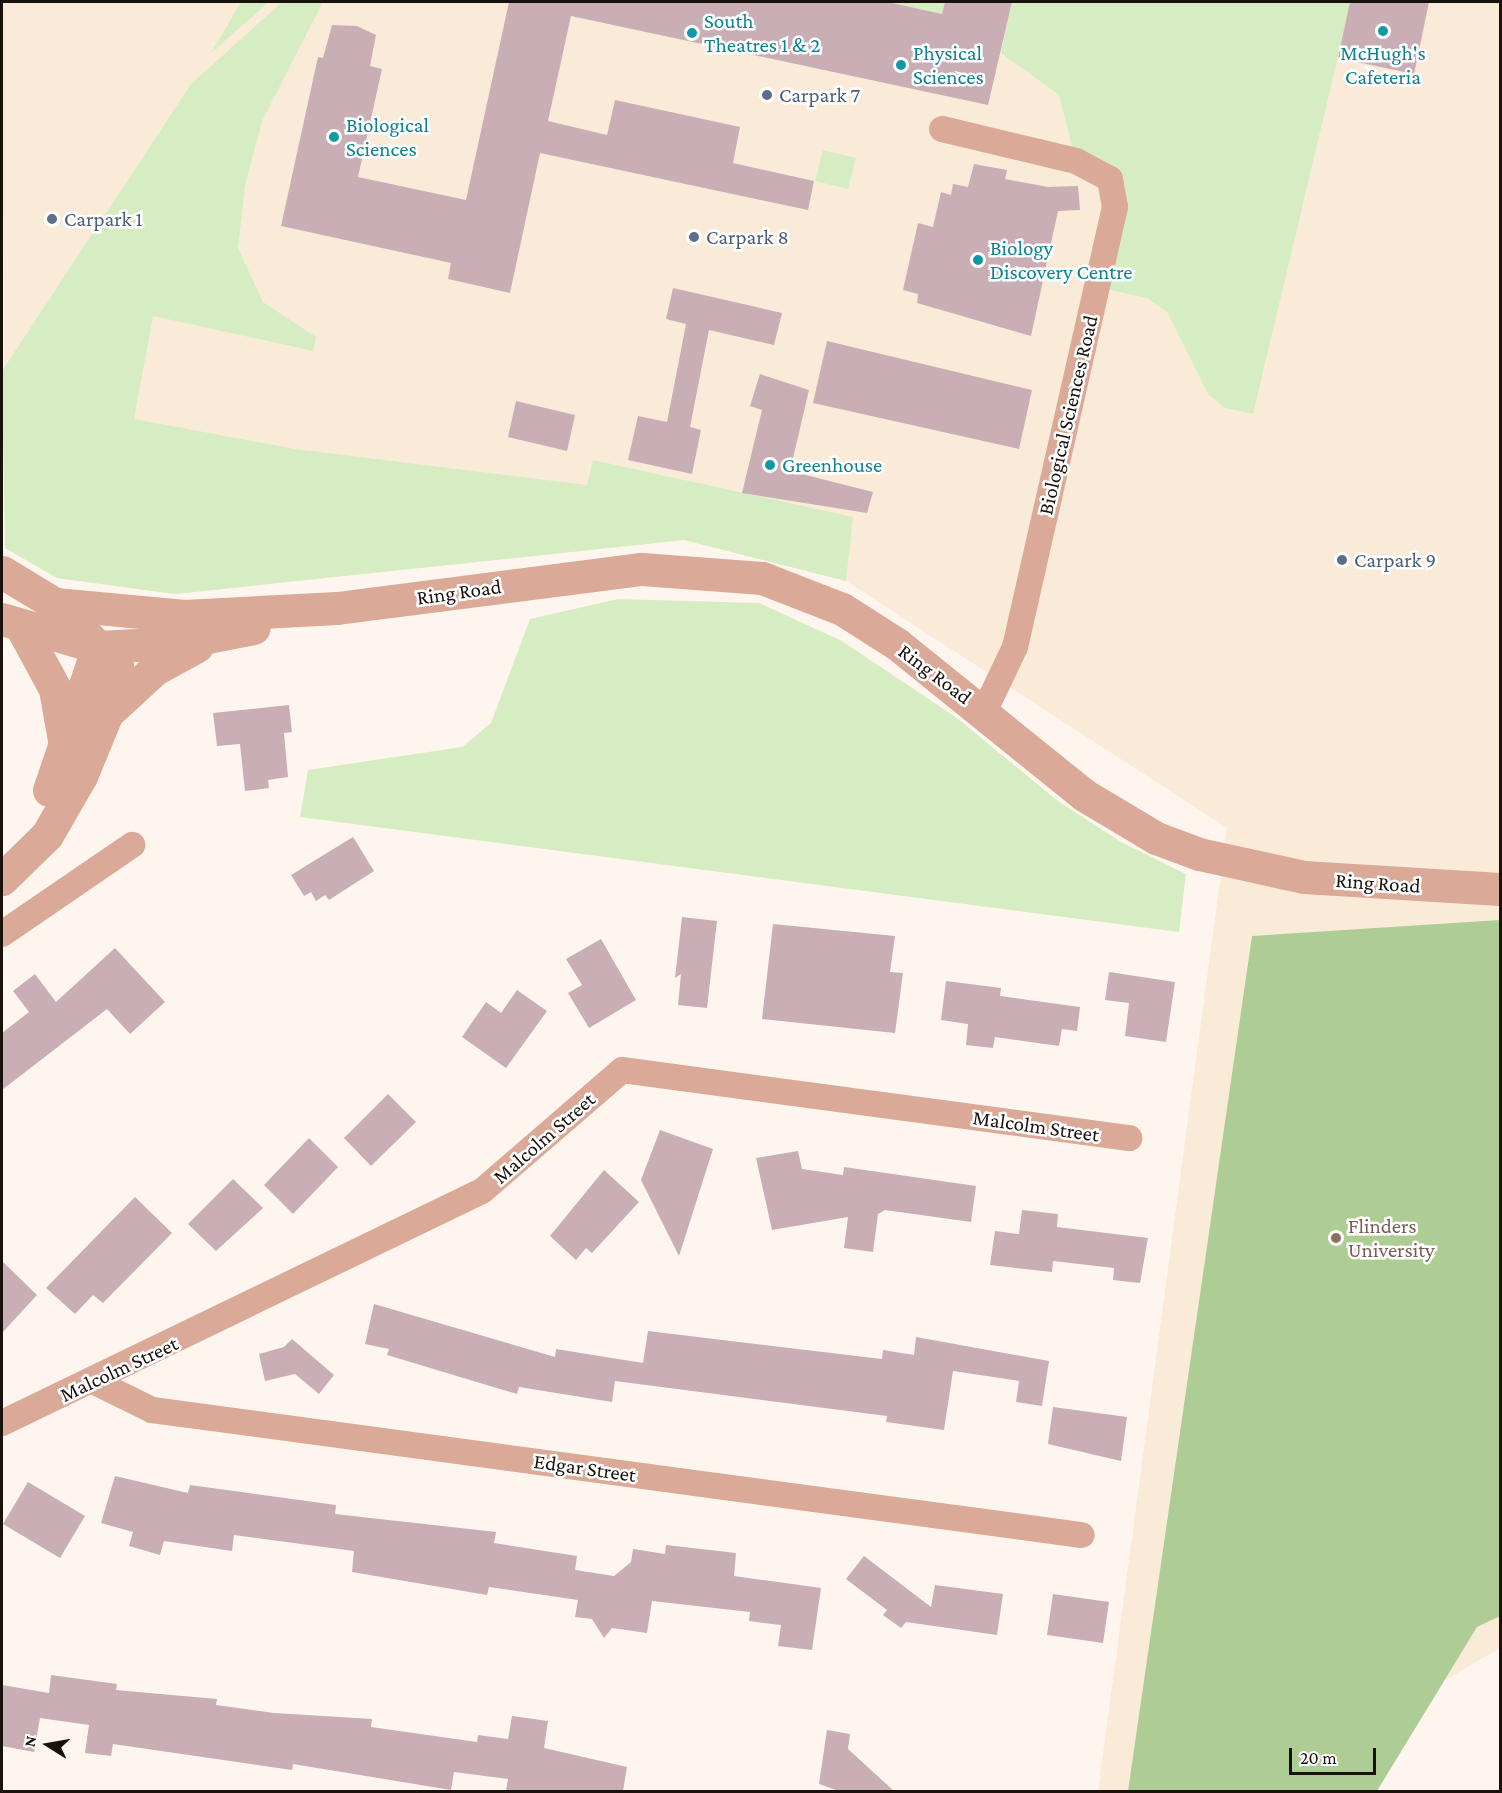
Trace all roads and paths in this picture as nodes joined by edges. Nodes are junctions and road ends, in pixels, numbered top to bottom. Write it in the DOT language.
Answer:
graph roads {
  1 [pos="942,129"];
  2 [pos="2,572"];
  3 [pos="55,604"];
  4 [pos="338,608"];
  5 [pos="184,616"];
  6 [pos="12,624"];
  7 [pos="218,637"];
  8 [pos="98,647"];
  9 [pos="984,712"];
  10 [pos="107,713"];
  11 [pos="66,752"];
  12 [pos="132,845"];
  13 [pos="2,853"];
  14 [pos="2,879"];
  15 [pos="1500,889"];
  16 [pos="2,934"];
  17 [pos="1129,1138"];
  18 [pos="95,1382"];
  19 [pos="2,1423"];
  20 [pos="1082,1535"];
  1 -- 9 [label="street, Biological Sciences Road"];
  2 -- 3 [label="street"];
  3 -- 5 [label="street, Ring Road"];
  3 -- 8 [label="street"];
  4 -- 5 [label="street, Ring Road"];
  4 -- 7 [label="street, Ring Road"];
  4 -- 9 [label="street, Ring Road"];
  5 -- 8 [label="street"];
  6 -- 8 [label="street, Ring Road"];
  6 -- 11 [label="street"];
  7 -- 8 [label="street, Ring Road"];
  7 -- 10 [label="street"];
  8 -- 10 [label="street"];
  8 -- 11 [label="street"];
  9 -- 15 [label="street, Ring Road"];
  10 -- 14 [label="street"];
  11 -- 13 [label="street"];
  12 -- 16 [label="street"];
  17 -- 18 [label="street, Malcolm Street"];
  18 -- 19 [label="street, Malcolm Street"];
  18 -- 20 [label="street, Edgar Street"];
}
